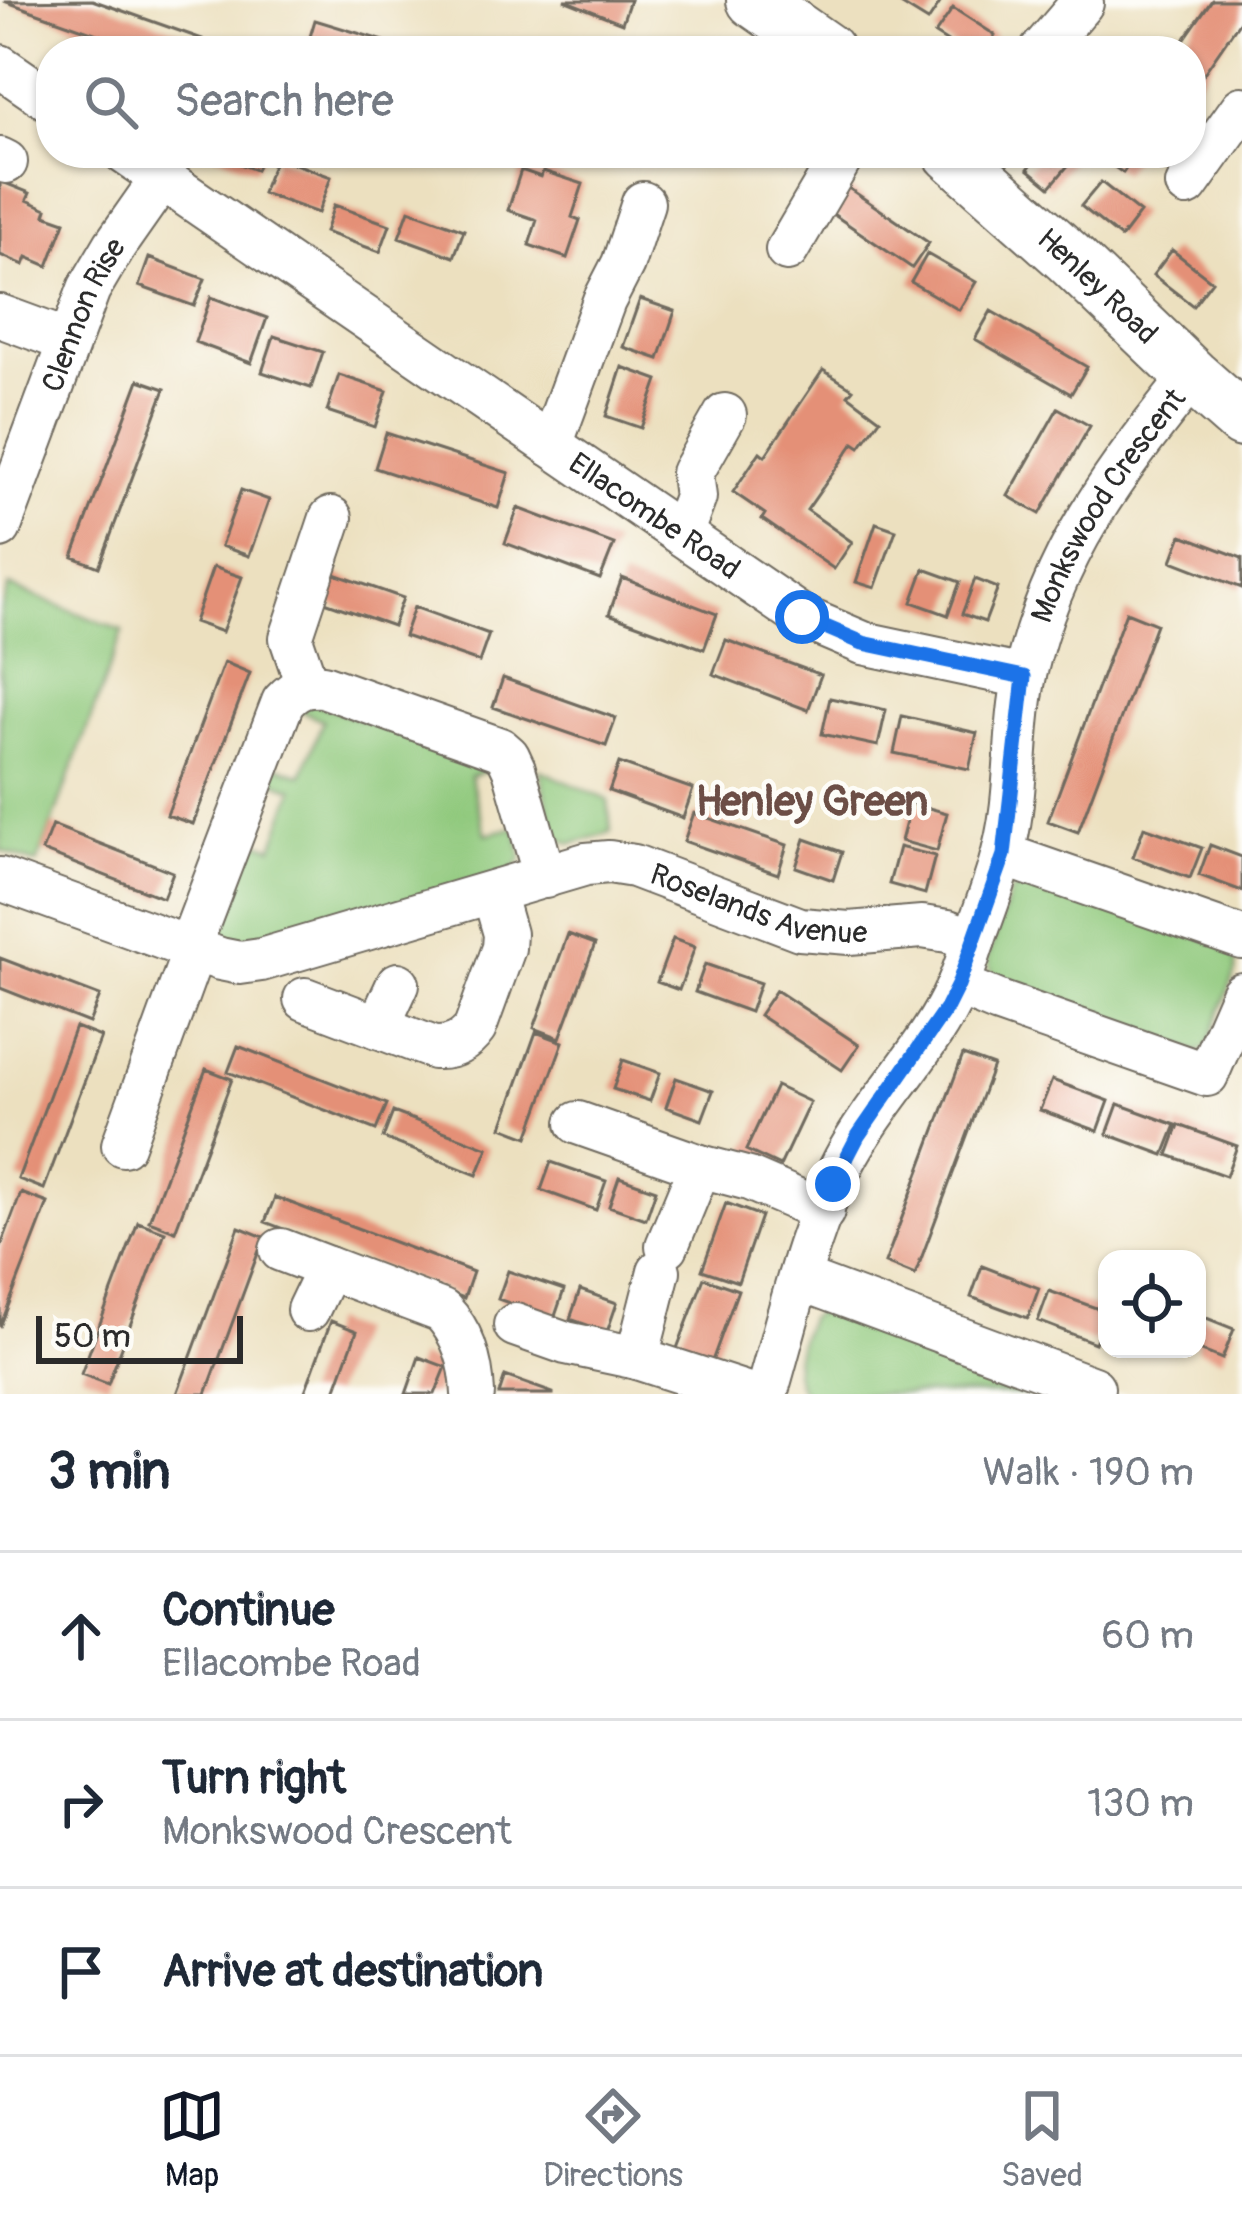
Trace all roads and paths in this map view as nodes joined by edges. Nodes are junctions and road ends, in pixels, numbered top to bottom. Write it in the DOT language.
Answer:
graph roads {
  1 [pos="754,0"];
  2 [pos="1078,0"];
  3 [pos="806,36"];
  4 [pos="1054,36"];
  5 [pos="0,66"];
  6 [pos="36,91"];
  7 [pos="1242,108"];
  8 [pos="1206,158"];
  9 [pos="147,168"];
  10 [pos="835,168"];
  11 [pos="968,168"];
  12 [pos="1199,168"];
  13 [pos="162,178"];
  14 [pos="1187,184"];
  15 [pos="643,203"];
  16 [pos="788,250"];
  17 [pos="0,316"];
  18 [pos="68,341"];
  19 [pos="1192,376"];
  20 [pos="725,415"];
  21 [pos="1242,420"];
  22 [pos="551,445"];
  23 [pos="4,504"];
  24 [pos="331,518"];
  25 [pos="681,534"];
  26 [pos="1024,677"];
  27 [pos="307,685"];
  28 [pos="1004,855"];
  29 [pos="544,877"];
  30 [pos="0,879"];
  31 [pos="493,892"];
  32 [pos="1242,938"];
  33 [pos="974,940"];
  34 [pos="192,949"];
  35 [pos="398,984"];
  36 [pos="958,985"];
  37 [pos="1242,994"];
  38 [pos="305,999"];
  39 [pos="378,1027"];
  40 [pos="1224,1082"];
  41 [pos="578,1123"];
  42 [pos="123,1145"];
  43 [pos="700,1166"];
  44 [pos="823,1211"];
  45 [pos="281,1250"];
  46 [pos="328,1268"];
  47 [pos="800,1279"];
  48 [pos="308,1310"];
  49 [pos="515,1325"];
  50 [pos="637,1358"];
  51 [pos="1099,1392"];
  52 [pos="473,1394"];
  53 [pos="748,1394"];
  54 [pos="766,1394"];
  1 -- 3 [label="main road"];
  2 -- 4 [label="street"];
  5 -- 6 [label="street"];
  7 -- 8 [label="street"];
  9 -- 13 [label="street, Ellacombe Road"];
  10 -- 16 [label="street"];
  11 -- 19 [label="main road, Henley Road"];
  12 -- 14 [label="street"];
  13 -- 18 [label="street, Clennon Rise"];
  13 -- 22 [label="street, Ellacombe Road"];
  15 -- 22 [label="street, Ellacombe Road"];
  17 -- 18 [label="street"];
  18 -- 23 [label="street, Clennon Rise"];
  19 -- 21 [label="main road, Henley Road"];
  19 -- 26 [label="street, Monkswood Crescent"];
  20 -- 25 [label="street"];
  22 -- 25 [label="street, Ellacombe Road"];
  24 -- 27 [label="street"];
  25 -- 26 [label="street, Ellacombe Road"];
  26 -- 28 [label="street, Monkswood Crescent"];
  27 -- 29 [label="street"];
  27 -- 34 [label="street"];
  28 -- 32 [label="street"];
  28 -- 33 [label="street, Monkswood Crescent"];
  29 -- 31 [label="street, Roselands Avenue"];
  29 -- 33 [label="street, Roselands Avenue"];
  30 -- 34 [label="street, Roselands Avenue"];
  31 -- 34 [label="street, Roselands Avenue"];
  31 -- 39 [label="street"];
  33 -- 36 [label="street, Monkswood Crescent"];
  34 -- 42 [label="street"];
  35 -- 39 [label="street"];
  36 -- 40 [label="street"];
  36 -- 44 [label="street, Monkswood Crescent"];
  37 -- 40 [label="street"];
  38 -- 39 [label="street"];
  41 -- 43 [label="street"];
  43 -- 44 [label="street"];
  43 -- 50 [label="street"];
  44 -- 47 [label="street, Monkswood Crescent"];
  45 -- 46 [label="street"];
  46 -- 48 [label="street"];
  46 -- 52 [label="street"];
  47 -- 51 [label="street"];
  47 -- 54 [label="street, Monkswood Crescent"];
  49 -- 50 [label="street"];
  50 -- 53 [label="street"];
}
